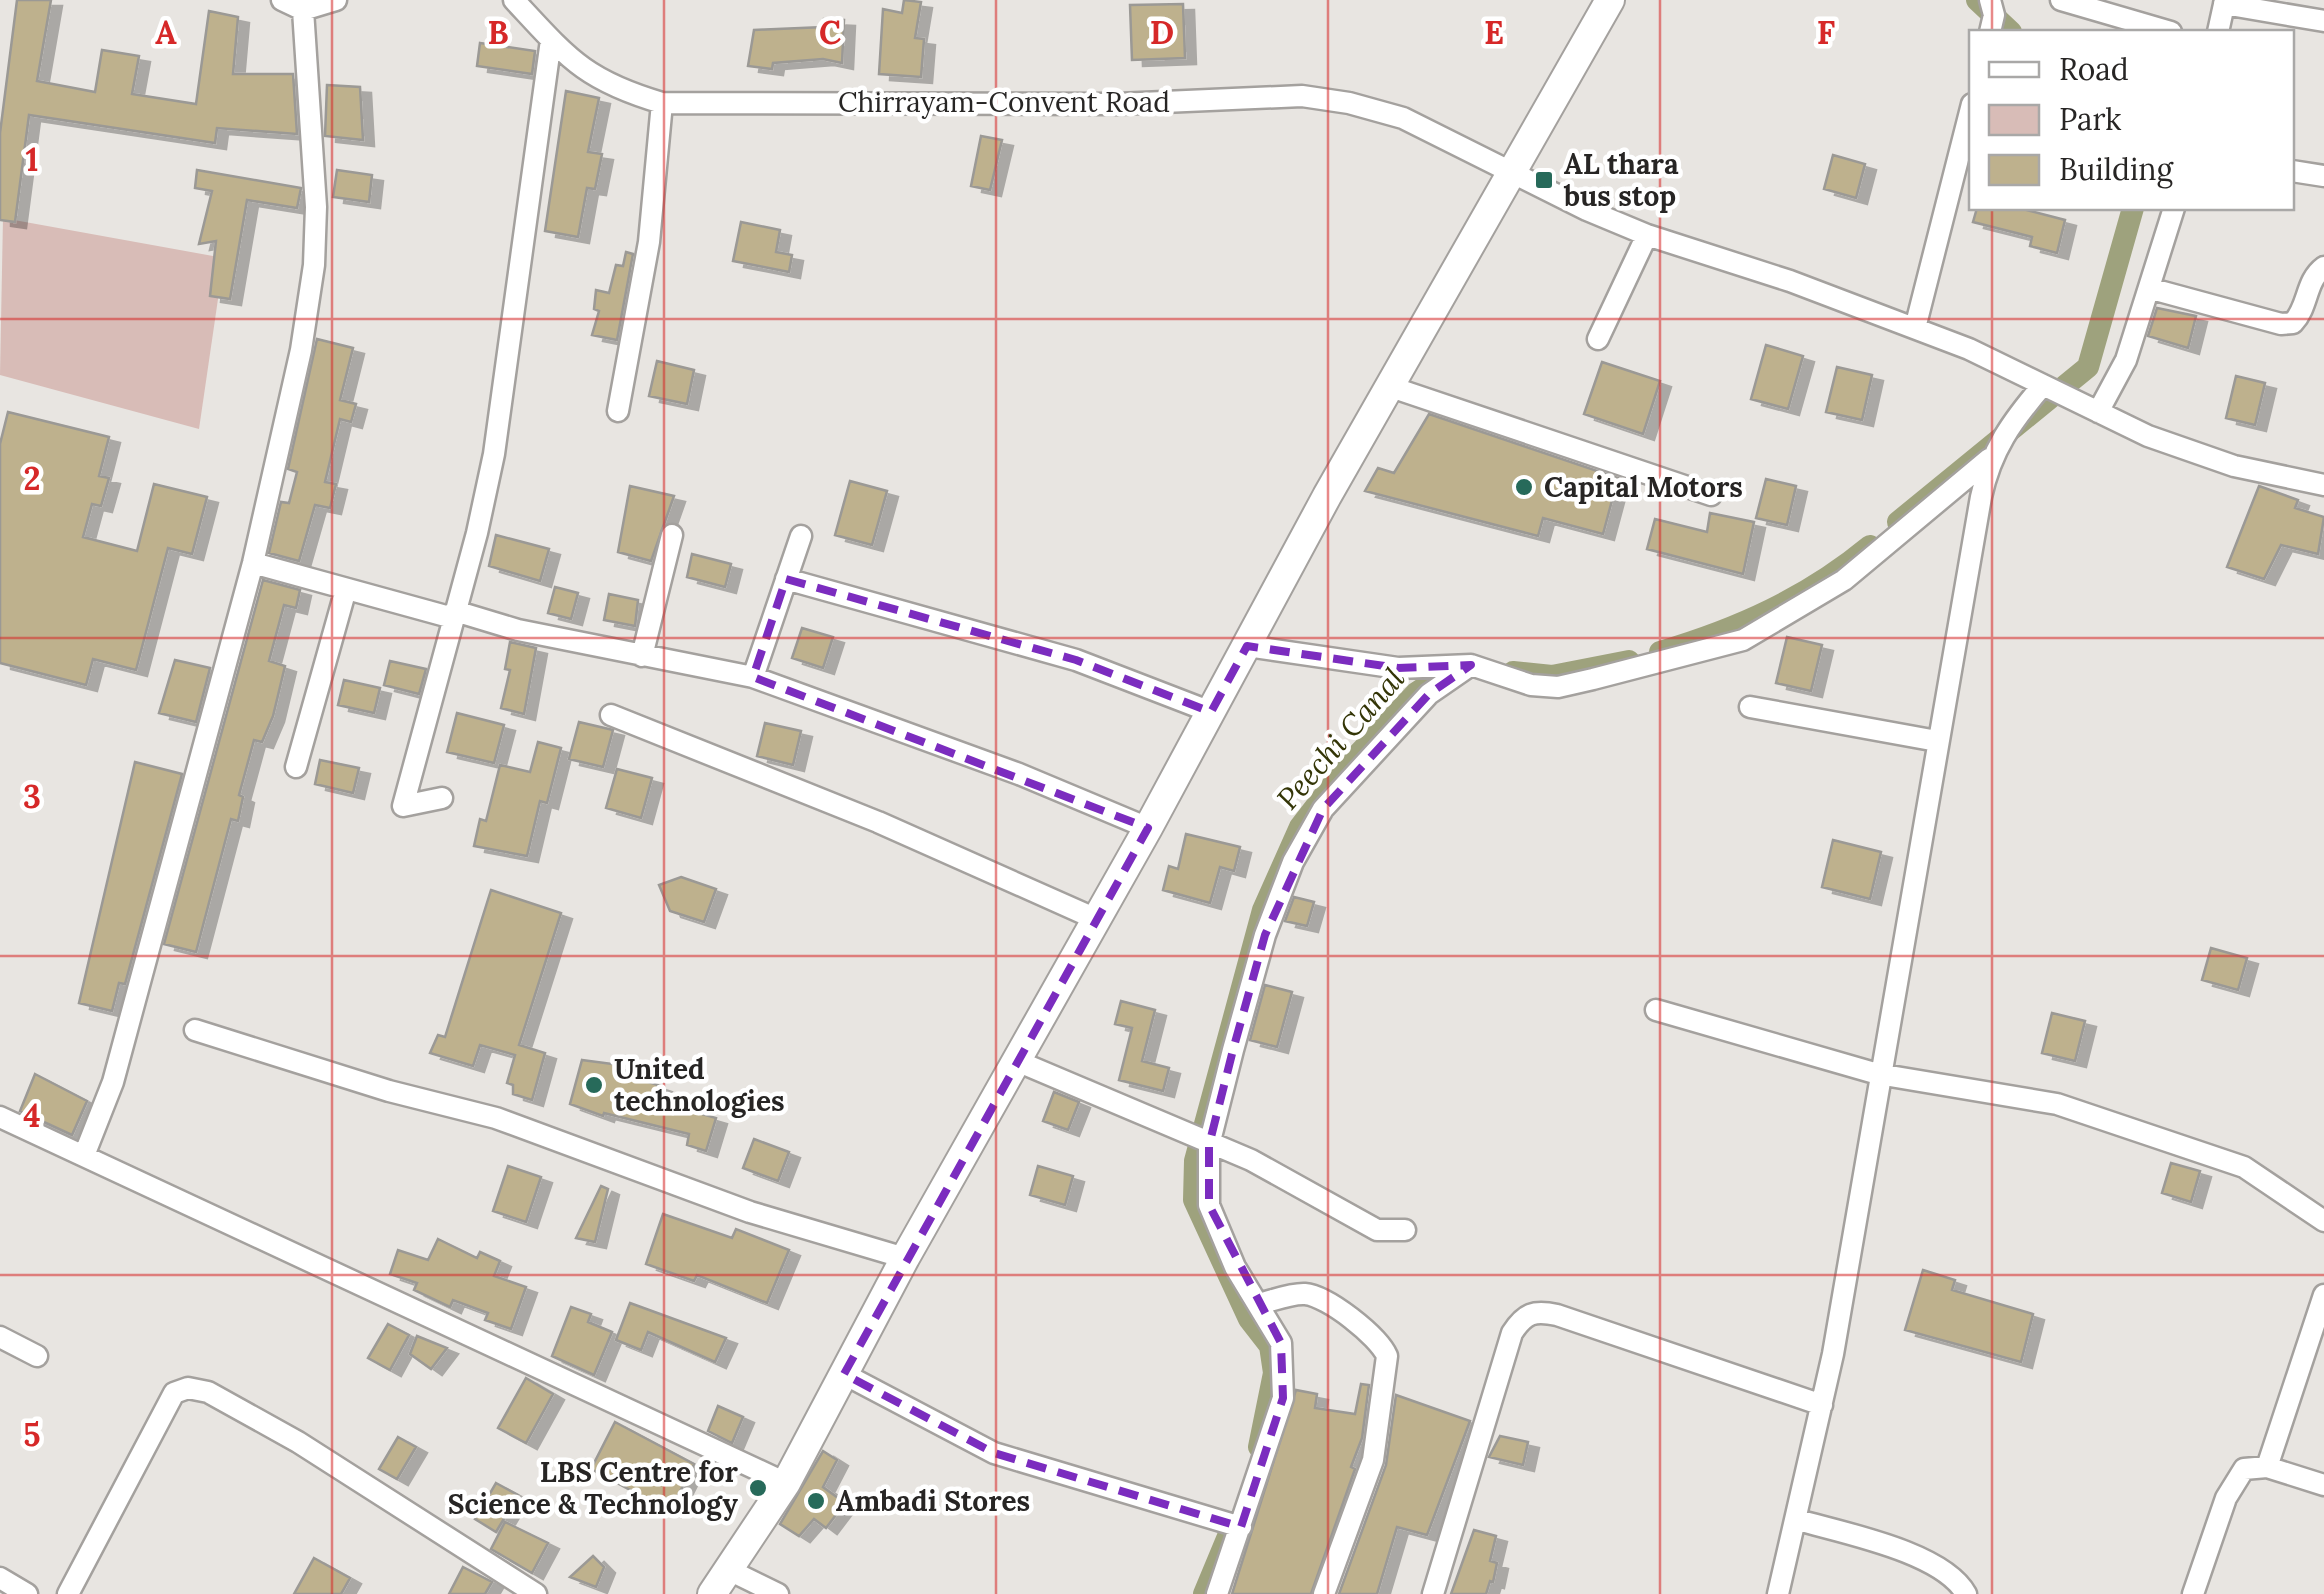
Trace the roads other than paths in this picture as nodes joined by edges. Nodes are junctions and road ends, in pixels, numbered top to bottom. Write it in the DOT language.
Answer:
graph roads {
  1 [pos="282,0"];
  2 [pos="336,0"];
  3 [pos="514,0"];
  4 [pos="1610,0"];
  5 [pos="1990,0"];
  6 [pos="2061,0"];
  7 [pos="2225,2"];
  8 [pos="303,10"];
  9 [pos="2324,21"];
  10 [pos="1990,30"];
  11 [pos="2164,30"];
  12 [pos="2218,30"];
  13 [pos="551,40"];
  14 [pos="662,103"];
  15 [pos="1969,116"];
  16 [pos="2294,172"];
  17 [pos="1514,174"];
  18 [pos="2324,176"];
  19 [pos="2173,210"];
  20 [pos="1647,235"];
  21 [pos="2324,267"];
  22 [pos="2152,289"];
  23 [pos="1914,328"];
  24 [pos="1598,339"];
  25 [pos="2044,386"];
  26 [pos="1391,387"];
  27 [pos="618,411"];
  28 [pos="2098,412"];
  29 [pos="1993,452"];
  30 [pos="2324,485"];
  31 [pos="1711,495"];
  32 [pos="672,535"];
  33 [pos="801,536"];
  34 [pos="253,564"];
  35 [pos="786,578"];
  36 [pos="346,590"];
  37 [pos="454,614"];
  38 [pos="1247,646"];
  39 [pos="642,656"];
  40 [pos="1470,665"];
  41 [pos="753,677"];
  42 [pos="1750,707"];
  43 [pos="1211,712"];
  44 [pos="611,715"];
  45 [pos="1938,741"];
  46 [pos="296,767"];
  47 [pos="442,798"];
  48 [pos="1148,828"];
  49 [pos="1096,920"];
  50 [pos="1656,1010"];
  51 [pos="195,1030"];
  52 [pos="1017,1061"];
  53 [pos="1878,1074"];
  54 [pos="0,1117"];
  55 [pos="1210,1145"];
  56 [pos="85,1153"];
  57 [pos="2324,1221"];
  58 [pos="1404,1230"];
  59 [pos="906,1258"];
  60 [pos="2324,1295"];
  61 [pos="1258,1304"];
  62 [pos="0,1337"];
  63 [pos="37,1356"];
  64 [pos="844,1374"];
  65 [pos="1822,1405"];
  66 [pos="2267,1468"];
  67 [pos="786,1483"];
  68 [pos="2324,1485"];
  69 [pos="1798,1520"];
  70 [pos="1242,1527"];
  71 [pos="726,1569"];
  72 [pos="0,1578"];
  73 [pos="27,1594"];
  74 [pos="68,1594"];
  75 [pos="536,1594"];
  76 [pos="712,1594"];
  77 [pos="778,1594"];
  78 [pos="1217,1594"];
  79 [pos="1324,1594"];
  80 [pos="1433,1594"];
  81 [pos="1778,1594"];
  82 [pos="1966,1594"];
  83 [pos="2193,1594"];
  1 -- 8 [label="street"];
  2 -- 8 [label="street"];
  3 -- 13 [label="street, Chirrayam-Convent Road"];
  4 -- 17 [label="main road"];
  5 -- 10 [label="street"];
  6 -- 11 [label="street"];
  7 -- 9 [label="street"];
  7 -- 12 [label="street"];
  8 -- 34 [label="street"];
  13 -- 14 [label="street, Chirrayam-Convent Road"];
  13 -- 37 [label="street"];
  14 -- 17 [label="street, Chirrayam-Convent Road"];
  14 -- 27 [label="street"];
  15 -- 23 [label="street"];
  16 -- 18 [label="street"];
  17 -- 20 [label="street, Chirrayam-Convent Road"];
  17 -- 26 [label="main road"];
  19 -- 22 [label="street"];
  20 -- 23 [label="street, Chirrayam-Convent Road"];
  20 -- 24 [label="street"];
  21 -- 22 [label="street"];
  22 -- 28 [label="street"];
  23 -- 25 [label="street, Chirrayam-Convent Road"];
  25 -- 28 [label="street, Chirrayam-Convent Road"];
  25 -- 29 [label="street"];
  26 -- 31 [label="street"];
  26 -- 38 [label="main road"];
  28 -- 30 [label="street, Chirrayam-Convent Road"];
  29 -- 40 [label="street"];
  29 -- 45 [label="street"];
  32 -- 39 [label="street"];
  33 -- 35 [label="street"];
  34 -- 36 [label="street"];
  34 -- 56 [label="street"];
  35 -- 41 [label="street"];
  35 -- 43 [label="street"];
  36 -- 37 [label="street"];
  36 -- 46 [label="street"];
  37 -- 39 [label="street"];
  37 -- 47 [label="street"];
  38 -- 40 [label="street"];
  38 -- 43 [label="main road"];
  39 -- 41 [label="street"];
  40 -- 55 [label="street"];
  41 -- 48 [label="street"];
  42 -- 45 [label="street"];
  43 -- 48 [label="main road"];
  44 -- 49 [label="street"];
  45 -- 53 [label="street"];
  48 -- 49 [label="main road"];
  49 -- 52 [label="main road"];
  50 -- 53 [label="street"];
  51 -- 59 [label="street"];
  52 -- 55 [label="street"];
  52 -- 59 [label="main road"];
  53 -- 57 [label="street"];
  53 -- 65 [label="street"];
  54 -- 56 [label="street"];
  55 -- 58 [label="street"];
  55 -- 61 [label="street"];
  56 -- 67 [label="street"];
  59 -- 64 [label="main road"];
  60 -- 66 [label="street"];
  61 -- 70 [label="street"];
  61 -- 79 [label="street"];
  62 -- 63 [label="street"];
  64 -- 67 [label="main road"];
  64 -- 70 [label="street"];
  65 -- 69 [label="street"];
  65 -- 80 [label="street"];
  66 -- 68 [label="street"];
  66 -- 83 [label="street"];
  67 -- 71 [label="main road"];
  69 -- 81 [label="street"];
  69 -- 82 [label="street"];
  70 -- 78 [label="street"];
  71 -- 76 [label="main road"];
  71 -- 77 [label="street"];
  72 -- 73 [label="street"];
  74 -- 75 [label="street"];
}
